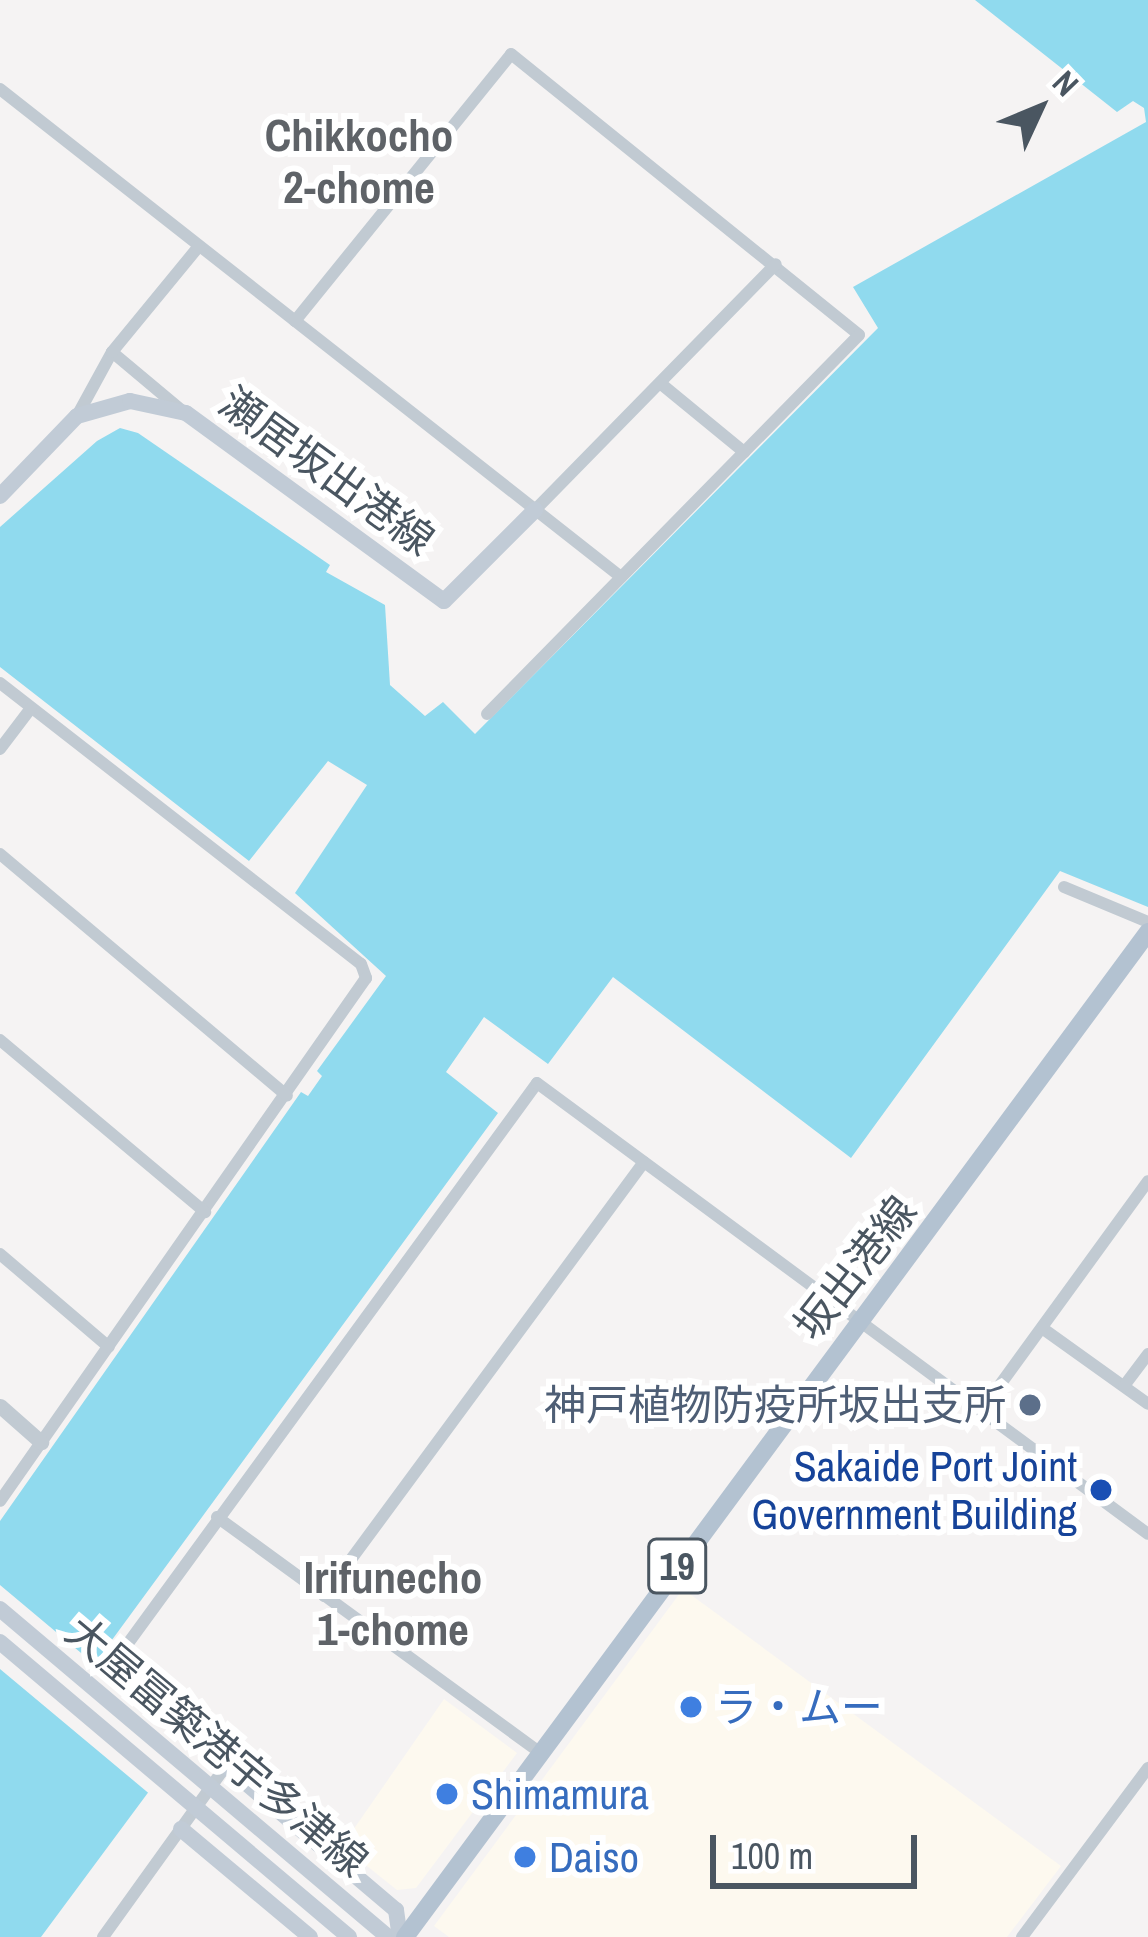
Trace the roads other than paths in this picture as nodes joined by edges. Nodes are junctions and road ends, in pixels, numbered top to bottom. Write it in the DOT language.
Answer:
graph roads {
  1 [pos="0,89"];
  2 [pos="199,246"];
  3 [pos="776,264"];
  4 [pos="296,321"];
  5 [pos="112,352"];
  6 [pos="659,383"];
  7 [pos="186,413"];
  8 [pos="77,416"];
  9 [pos="744,452"];
  10 [pos="0,496"];
  11 [pos="535,510"];
  12 [pos="621,577"];
  13 [pos="0,683"];
  14 [pos="31,708"];
  15 [pos="487,714"];
  16 [pos="0,749"];
  17 [pos="0,854"];
  18 [pos="1064,887"];
  19 [pos="1148,922"];
  20 [pos="1148,932"];
  21 [pos="0,1040"];
  22 [pos="286,1096"];
  23 [pos="644,1162"];
  24 [pos="1148,1181"];
  25 [pos="205,1212"];
  26 [pos="0,1254"];
  27 [pos="860,1322"];
  28 [pos="1042,1328"];
  29 [pos="109,1347"];
  30 [pos="1148,1354"];
  31 [pos="1124,1386"];
  32 [pos="1148,1404"];
  33 [pos="0,1406"];
  34 [pos="981,1411"];
  35 [pos="41,1442"];
  36 [pos="0,1501"];
  37 [pos="217,1517"];
  38 [pos="1148,1534"];
  39 [pos="324,1596"];
  40 [pos="0,1609"];
  41 [pos="0,1642"];
  42 [pos="541,1753"];
  43 [pos="226,1766"];
  44 [pos="1148,1768"];
  45 [pos="181,1829"];
  46 [pos="104,1937"];
  47 [pos="310,1937"];
  48 [pos="349,1937"];
  49 [pos="388,1937"];
  50 [pos="403,1937"];
  51 [pos="1022,1937"];
  1 -- 2 [label="street"];
  2 -- 4 [label="street"];
  2 -- 5 [label="street"];
  3 -- 4 [label="street"];
  3 -- 6 [label="street"];
  3 -- 9 [label="street"];
  4 -- 11 [label="street"];
  5 -- 7 [label="street"];
  5 -- 8 [label="street"];
  6 -- 9 [label="street"];
  6 -- 11 [label="street"];
  7 -- 8 [label="main road, 瀬居坂出港線"];
  7 -- 11 [label="main road, 瀬居坂出港線"];
  8 -- 10 [label="main road"];
  9 -- 12 [label="street"];
  11 -- 12 [label="street"];
  12 -- 15 [label="street"];
  13 -- 14 [label="street"];
  14 -- 16 [label="street"];
  14 -- 22 [label="street"];
  17 -- 22 [label="street"];
  18 -- 19 [label="street"];
  20 -- 27 [label="main road, 坂出港線 / 19"];
  21 -- 25 [label="street"];
  22 -- 25 [label="street"];
  23 -- 27 [label="street"];
  23 -- 37 [label="street"];
  23 -- 39 [label="street"];
  24 -- 28 [label="street"];
  25 -- 29 [label="street"];
  26 -- 29 [label="street"];
  27 -- 34 [label="street"];
  27 -- 42 [label="main road, 坂出港線 / 19"];
  28 -- 31 [label="street"];
  28 -- 34 [label="street"];
  29 -- 35 [label="street"];
  30 -- 31 [label="street"];
  31 -- 32 [label="street"];
  33 -- 35 [label="street"];
  34 -- 38 [label="street"];
  35 -- 36 [label="street"];
  37 -- 39 [label="street"];
  37 -- 43 [label="street"];
  39 -- 42 [label="street"];
  40 -- 49 [label="main road, 大屋冨築港宇多津線"];
  41 -- 48 [label="main road, 大屋冨築港宇多津線"];
  42 -- 50 [label="main road, 坂出港線 / 19"];
  43 -- 45 [label="street"];
  43 -- 50 [label="main road"];
  44 -- 51 [label="street"];
  45 -- 46 [label="street"];
  45 -- 47 [label="main road"];
}
